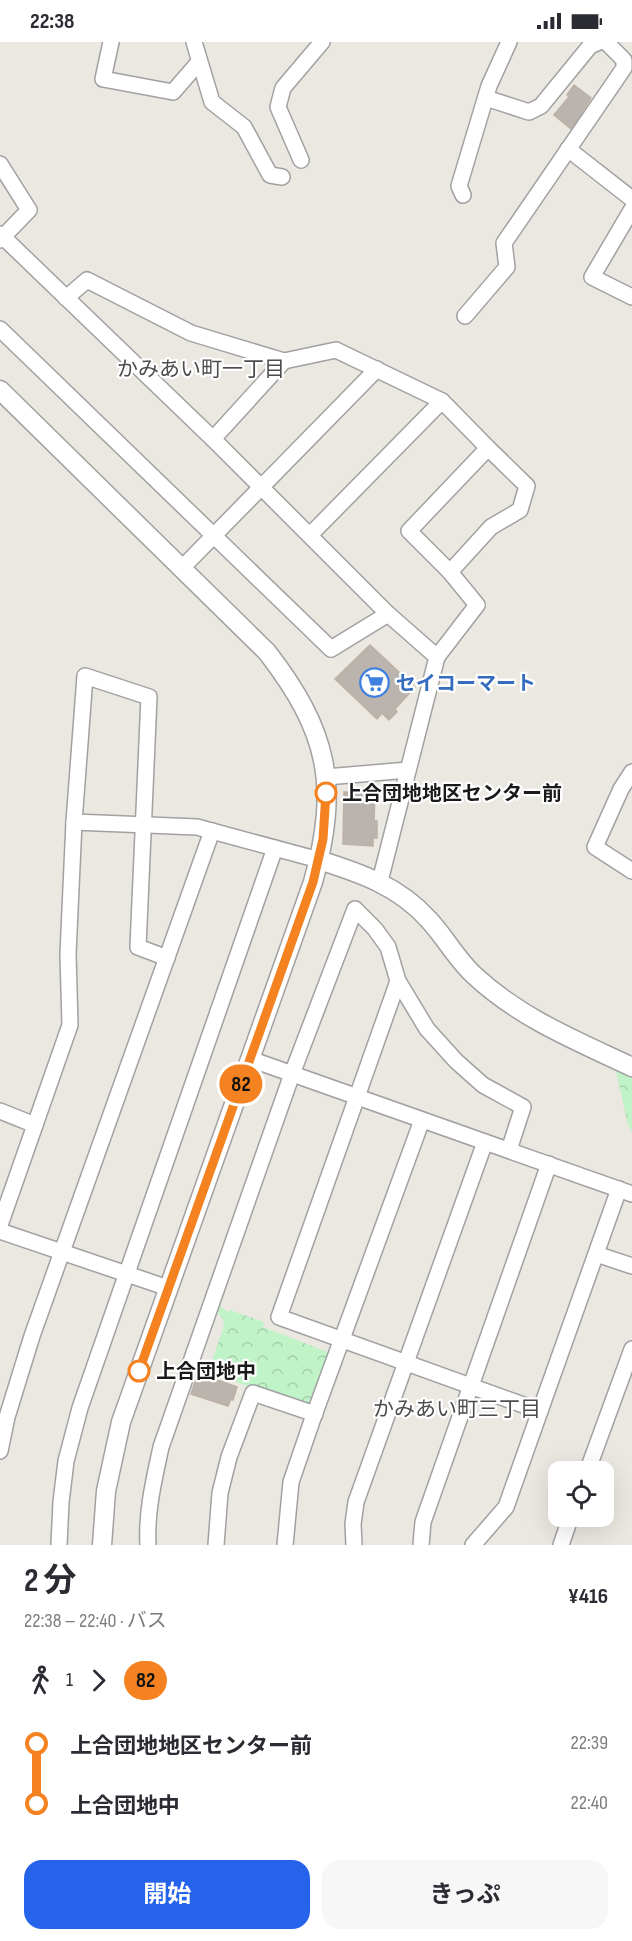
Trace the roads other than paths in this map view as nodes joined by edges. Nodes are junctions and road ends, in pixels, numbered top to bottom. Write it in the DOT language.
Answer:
graph roads {
  1 [pos="111,42"];
  2 [pos="194,42"];
  3 [pos="322,42"];
  4 [pos="509,42"];
  5 [pos="599,42"];
  6 [pos="606,42"];
  7 [pos="200,62"];
  8 [pos="486,98"];
  9 [pos="568,149"];
  10 [pos="301,160"];
  11 [pos="0,164"];
  12 [pos="282,177"];
  13 [pos="463,195"];
  14 [pos="632,199"];
  15 [pos="632,209"];
  16 [pos="1,237"];
  17 [pos="632,297"];
  18 [pos="66,298"];
  19 [pos="465,316"];
  20 [pos="0,329"];
  21 [pos="284,361"];
  22 [pos="376,369"];
  23 [pos="0,390"];
  24 [pos="442,401"];
  25 [pos="213,439"];
  26 [pos="488,448"];
  27 [pos="261,487"];
  28 [pos="213,535"];
  29 [pos="310,536"];
  30 [pos="182,568"];
  31 [pos="450,572"];
  32 [pos="388,614"];
  33 [pos="437,657"];
  34 [pos="408,770"];
  35 [pos="632,772"];
  36 [pos="326,777"];
  37 [pos="74,822"];
  38 [pos="142,825"];
  39 [pos="212,831"];
  40 [pos="275,848"];
  41 [pos="319,861"];
  42 [pos="632,871"];
  43 [pos="380,882"];
  44 [pos="167,958"];
  45 [pos="398,981"];
  46 [pos="250,1059"];
  47 [pos="632,1067"];
  48 [pos="292,1074"];
  49 [pos="356,1097"];
  50 [pos="0,1111"];
  51 [pos="422,1120"];
  52 [pos="35,1125"];
  53 [pos="485,1142"];
  54 [pos="509,1150"];
  55 [pos="549,1164"];
  56 [pos="626,1192"];
  57 [pos="0,1225"];
  58 [pos="0,1231"];
  59 [pos="62,1252"];
  60 [pos="596,1254"];
  61 [pos="632,1266"];
  62 [pos="125,1273"];
  63 [pos="168,1288"];
  64 [pos="342,1340"];
  65 [pos="632,1349"];
  66 [pos="406,1363"];
  67 [pos="471,1386"];
  68 [pos="540,1411"];
  69 [pos="315,1414"];
  70 [pos="0,1451"];
  71 [pos="592,1461"];
  72 [pos="567,1527"];
  73 [pos="59,1545"];
  74 [pos="102,1545"];
  75 [pos="148,1545"];
  76 [pos="216,1545"];
  77 [pos="285,1545"];
  78 [pos="354,1545"];
  79 [pos="421,1545"];
  80 [pos="473,1545"];
  81 [pos="561,1545"];
  1 -- 7 [label="street"];
  2 -- 7 [label="street"];
  3 -- 10 [label="street"];
  4 -- 8 [label="street"];
  5 -- 8 [label="street"];
  6 -- 9 [label="street"];
  7 -- 12 [label="street"];
  8 -- 13 [label="street"];
  9 -- 14 [label="street"];
  9 -- 19 [label="street"];
  11 -- 16 [label="street"];
  15 -- 17 [label="street"];
  16 -- 18 [label="street"];
  18 -- 21 [label="street"];
  18 -- 25 [label="street"];
  20 -- 28 [label="street"];
  21 -- 22 [label="street"];
  21 -- 25 [label="street"];
  22 -- 24 [label="street"];
  22 -- 27 [label="street"];
  23 -- 30 [label="street"];
  24 -- 26 [label="street"];
  24 -- 29 [label="street"];
  25 -- 27 [label="street"];
  26 -- 31 [label="street"];
  26 -- 31 [label="street"];
  27 -- 28 [label="street"];
  27 -- 29 [label="street"];
  28 -- 30 [label="street"];
  28 -- 32 [label="street"];
  29 -- 32 [label="street"];
  30 -- 36 [label="street"];
  31 -- 33 [label="street"];
  32 -- 33 [label="street"];
  33 -- 34 [label="street"];
  34 -- 36 [label="street"];
  34 -- 43 [label="street"];
  35 -- 42 [label="street"];
  36 -- 41 [label="street"];
  37 -- 38 [label="street"];
  37 -- 38 [label="street"];
  37 -- 52 [label="street"];
  38 -- 39 [label="street"];
  38 -- 44 [label="street"];
  39 -- 40 [label="street"];
  39 -- 44 [label="street"];
  40 -- 41 [label="street"];
  40 -- 62 [label="street"];
  41 -- 43 [label="street"];
  41 -- 46 [label="street"];
  43 -- 47 [label="street"];
  44 -- 59 [label="street"];
  45 -- 48 [label="street"];
  45 -- 49 [label="street"];
  45 -- 54 [label="street"];
  46 -- 48 [label="street"];
  46 -- 63 [label="street"];
  48 -- 49 [label="street"];
  48 -- 75 [label="street"];
  49 -- 51 [label="street"];
  49 -- 64 [label="street"];
  50 -- 52 [label="street"];
  51 -- 53 [label="street"];
  51 -- 64 [label="street"];
  52 -- 57 [label="street"];
  53 -- 54 [label="street"];
  53 -- 66 [label="street"];
  54 -- 55 [label="street"];
  55 -- 56 [label="street"];
  55 -- 67 [label="street"];
  56 -- 60 [label="street"];
  58 -- 59 [label="street"];
  59 -- 62 [label="street"];
  59 -- 70 [label="street"];
  60 -- 61 [label="street"];
  60 -- 68 [label="street"];
  62 -- 63 [label="street"];
  62 -- 73 [label="street"];
  63 -- 74 [label="street"];
  64 -- 66 [label="street"];
  64 -- 69 [label="street"];
  65 -- 71 [label="street"];
  66 -- 67 [label="street"];
  66 -- 78 [label="street"];
  67 -- 68 [label="street"];
  67 -- 79 [label="street"];
  68 -- 80 [label="street"];
  69 -- 76 [label="street"];
  69 -- 77 [label="street"];
  72 -- 81 [label="street"];
}
